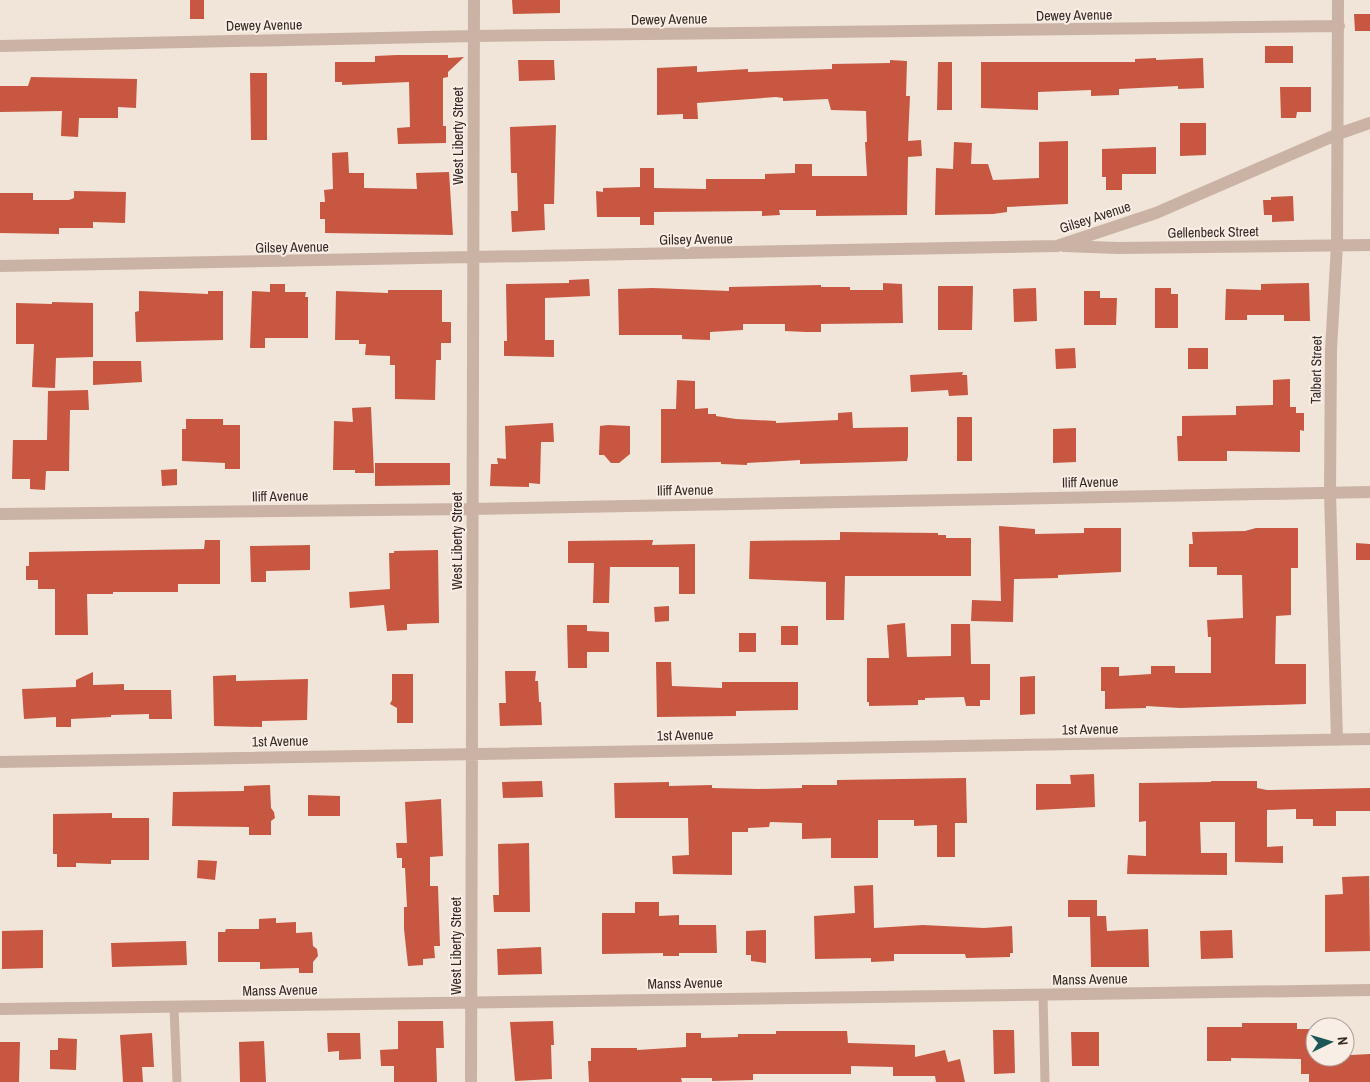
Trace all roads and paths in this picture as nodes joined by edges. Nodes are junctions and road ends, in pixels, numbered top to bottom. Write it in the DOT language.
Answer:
graph roads {
  1 [pos="474,0"];
  2 [pos="1338,0"];
  3 [pos="1339,26"];
  4 [pos="474,36"];
  5 [pos="0,46"];
  6 [pos="1370,123"];
  7 [pos="1338,134"];
  8 [pos="1337,245"];
  9 [pos="1370,245"];
  10 [pos="1057,246"];
  11 [pos="472,259"];
  12 [pos="0,266"];
  13 [pos="1370,492"];
  14 [pos="1330,493"];
  15 [pos="472,509"];
  16 [pos="0,514"];
  17 [pos="1336,740"];
  18 [pos="1370,740"];
  19 [pos="470,753"];
  20 [pos="0,762"];
  21 [pos="1370,990"];
  22 [pos="1043,995"];
  23 [pos="471,1001"];
  24 [pos="174,1007"];
  25 [pos="0,1009"];
  26 [pos="177,1082"];
  27 [pos="471,1082"];
  28 [pos="1045,1082"];
  1 -- 4 [label="street, West Liberty Street"];
  2 -- 3 [label="street, Talbert Street"];
  3 -- 4 [label="street, Dewey Avenue"];
  3 -- 7 [label="street, Talbert Street"];
  4 -- 5 [label="street, Dewey Avenue"];
  4 -- 11 [label="street, West Liberty Street"];
  6 -- 7 [label="street, Gilsey Avenue"];
  7 -- 8 [label="street, Talbert Street"];
  7 -- 10 [label="street, Gilsey Avenue"];
  8 -- 9 [label="street, Gellenbeck Street"];
  8 -- 10 [label="street, Gellenbeck Street"];
  8 -- 14 [label="street, Talbert Street"];
  10 -- 11 [label="street, Gilsey Avenue"];
  11 -- 12 [label="street, Gilsey Avenue"];
  11 -- 15 [label="street, West Liberty Street"];
  13 -- 14 [label="street, Iliff Avenue"];
  14 -- 15 [label="street, Iliff Avenue"];
  14 -- 17 [label="street, Talbert Street"];
  15 -- 16 [label="street, Iliff Avenue"];
  15 -- 19 [label="street, West Liberty Street"];
  17 -- 18 [label="street, 1st Avenue"];
  17 -- 19 [label="street, 1st Avenue"];
  19 -- 20 [label="street, 1st Avenue"];
  19 -- 23 [label="street, West Liberty Street"];
  21 -- 22 [label="street, Manss Avenue"];
  22 -- 23 [label="street, Manss Avenue"];
  22 -- 28 [label="lane"];
  23 -- 24 [label="street, Manss Avenue"];
  23 -- 27 [label="street, West Liberty Street"];
  24 -- 25 [label="street, Manss Avenue"];
  24 -- 26 [label="lane"];
}
